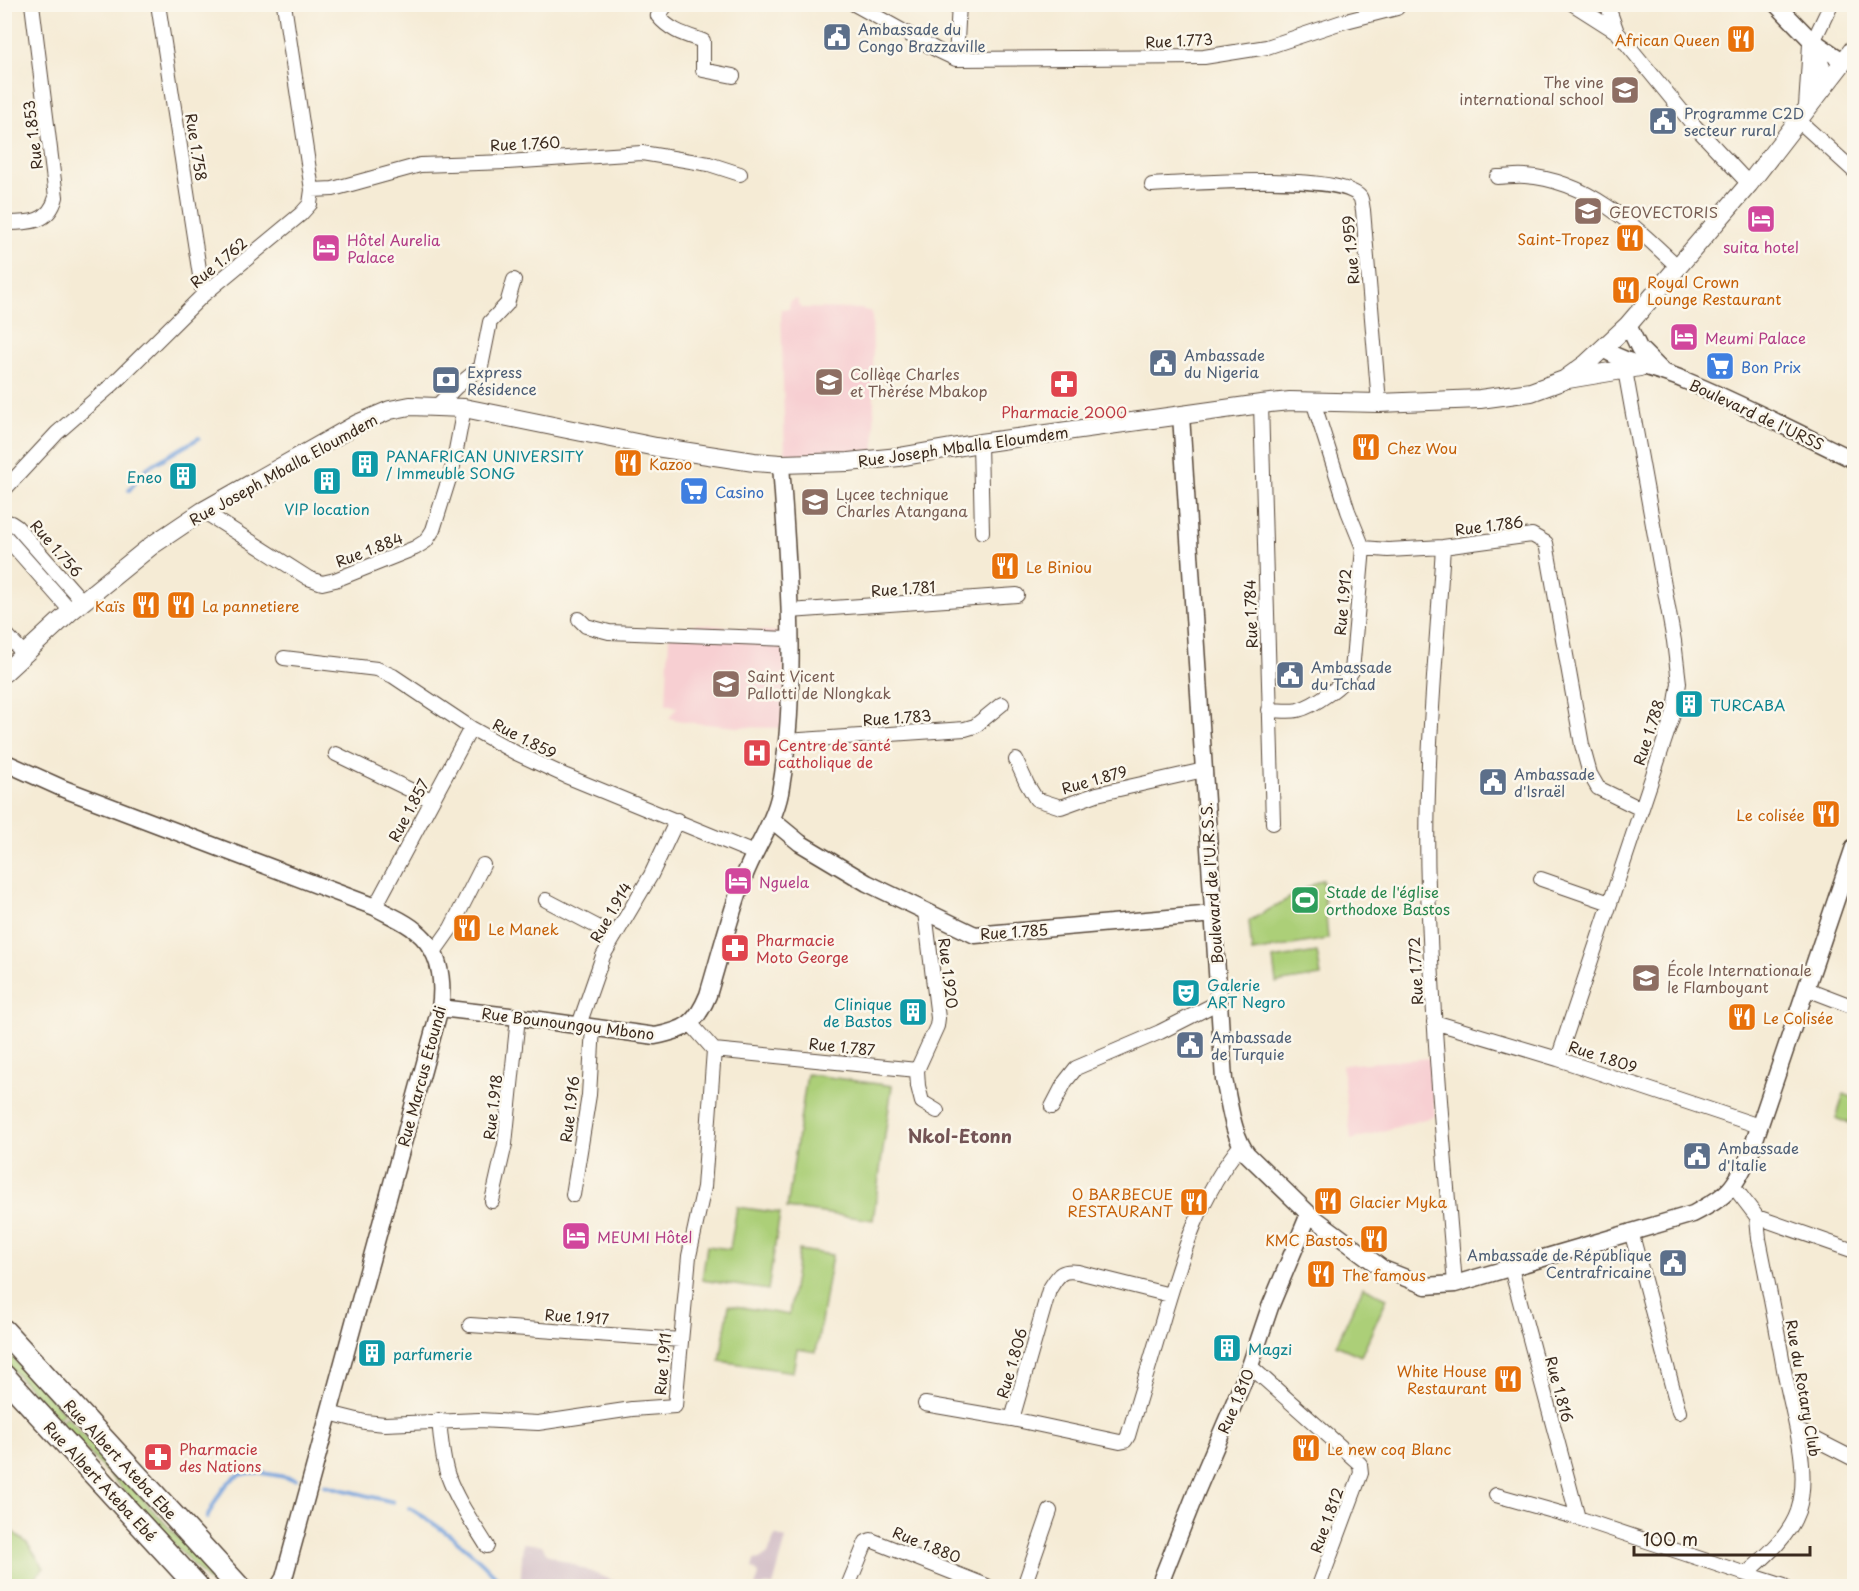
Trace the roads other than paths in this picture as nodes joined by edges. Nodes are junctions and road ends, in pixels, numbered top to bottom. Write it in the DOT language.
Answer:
graph roads {
  1 [pos="32,4"];
  2 [pos="158,4"];
  3 [pos="284,4"];
  4 [pos="667,4"];
  5 [pos="854,4"];
  6 [pos="959,4"];
  7 [pos="1574,4"];
  8 [pos="1607,4"];
  9 [pos="1776,4"];
  10 [pos="1831,4"];
  11 [pos="1397,8"];
  12 [pos="1617,32"];
  13 [pos="1812,40"];
  14 [pos="1849,55"];
  15 [pos="957,59"];
  16 [pos="733,76"];
  17 [pos="1828,81"];
  18 [pos="1803,114"];
  19 [pos="1854,171"];
  20 [pos="740,174"];
  21 [pos="1497,177"];
  22 [pos="1749,184"];
  23 [pos="1152,185"];
  24 [pos="312,190"];
  25 [pos="4,223"];
  26 [pos="1678,267"];
  27 [pos="514,280"];
  28 [pos="203,295"];
  29 [pos="1628,325"];
  30 [pos="1603,349"];
  31 [pos="1633,368"];
  32 [pos="1660,369"];
  33 [pos="1563,380"];
  34 [pos="1313,401"];
  35 [pos="1379,403"];
  36 [pos="1261,404"];
  37 [pos="437,406"];
  38 [pos="464,408"];
  39 [pos="1181,416"];
  40 [pos="980,443"];
  41 [pos="1854,460"];
  42 [pos="781,464"];
  43 [pos="4,490"];
  44 [pos="203,511"];
  45 [pos="4,521"];
  46 [pos="982,532"];
  47 [pos="4,535"];
  48 [pos="1363,548"];
  49 [pos="1443,548"];
  50 [pos="1017,595"];
  51 [pos="76,606"];
  52 [pos="790,611"];
  53 [pos="579,619"];
  54 [pos="4,632"];
  55 [pos="790,639"];
  56 [pos="25,655"];
  57 [pos="284,658"];
  58 [pos="4,673"];
  59 [pos="1002,704"];
  60 [pos="1269,710"];
  61 [pos="471,728"];
  62 [pos="786,741"];
  63 [pos="336,754"];
  64 [pos="1016,760"];
  65 [pos="4,762"];
  66 [pos="1204,770"];
  67 [pos="431,800"];
  68 [pos="1641,809"];
  69 [pos="677,820"];
  70 [pos="772,820"];
  71 [pos="1272,824"];
  72 [pos="1854,847"];
  73 [pos="754,853"];
  74 [pos="483,865"];
  75 [pos="1541,879"];
  76 [pos="546,900"];
  77 [pos="1610,903"];
  78 [pos="375,907"];
  79 [pos="925,912"];
  80 [pos="1214,914"];
  81 [pos="615,936"];
  82 [pos="434,952"];
  83 [pos="1807,989"];
  84 [pos="1219,1002"];
  85 [pos="1854,1006"];
  86 [pos="440,1008"];
  87 [pos="518,1017"];
  88 [pos="1434,1022"];
  89 [pos="691,1024"];
  90 [pos="586,1026"];
  91 [pos="714,1050"];
  92 [pos="1558,1059"];
  93 [pos="917,1070"];
  94 [pos="1052,1107"];
  95 [pos="938,1111"];
  96 [pos="1759,1126"];
  97 [pos="1241,1145"];
  98 [pos="1734,1187"];
  99 [pos="573,1195"];
  100 [pos="492,1201"];
  101 [pos="1309,1214"];
  102 [pos="1757,1217"];
  103 [pos="1631,1231"];
  104 [pos="1854,1251"];
  105 [pos="1511,1268"];
  106 [pos="1455,1284"];
  107 [pos="1170,1295"];
  108 [pos="470,1325"];
  109 [pos="4,1331"];
  110 [pos="681,1340"];
  111 [pos="1250,1366"];
  112 [pos="4,1376"];
  113 [pos="925,1404"];
  114 [pos="1679,1412"];
  115 [pos="328,1413"];
  116 [pos="1012,1419"];
  117 [pos="439,1420"];
  118 [pos="1797,1430"];
  119 [pos="1854,1459"];
  120 [pos="1496,1495"];
  121 [pos="1050,1511"];
  122 [pos="1578,1518"];
  123 [pos="487,1546"];
  124 [pos="1746,1574"];
  125 [pos="197,1587"];
  126 [pos="238,1587"];
  127 [pos="279,1587"];
  128 [pos="848,1587"];
  129 [pos="987,1587"];
  130 [pos="1024,1587"];
  131 [pos="1159,1587"];
  132 [pos="1319,1587"];
  133 [pos="1784,1587"];
  1 -- 25 [label="street, Rue 1.853"];
  2 -- 28 [label="street, Rue 1.758"];
  3 -- 24 [label="street"];
  4 -- 16 [label="street"];
  5 -- 15 [label="street, Rue 1.773"];
  6 -- 15 [label="street"];
  7 -- 12 [label="street"];
  8 -- 12 [label="street"];
  9 -- 13 [label="street"];
  10 -- 13 [label="street"];
  11 -- 15 [label="street, Rue 1.773"];
  12 -- 22 [label="street"];
  13 -- 14 [label="street"];
  13 -- 17 [label="street"];
  13 -- 18 [label="main road"];
  14 -- 17 [label="main road, Rue Joseph Mballa Eloumdem"];
  17 -- 18 [label="main road, Rue Joseph Mballa Eloumdem"];
  18 -- 19 [label="street"];
  18 -- 22 [label="main road, Rue Joseph Mballa Eloumdem"];
  20 -- 24 [label="street, Rue 1.760"];
  21 -- 26 [label="street"];
  22 -- 26 [label="main road, Rue Joseph Mballa Eloumdem"];
  23 -- 35 [label="street, Rue 1.959"];
  24 -- 28 [label="street, Rue 1.762"];
  26 -- 29 [label="main road, Rue Joseph Mballa Eloumdem"];
  27 -- 37 [label="street"];
  28 -- 43 [label="street, Rue 1.762"];
  29 -- 30 [label="main road, Rue Joseph Mballa Eloumdem"];
  29 -- 32 [label="street"];
  30 -- 31 [label="street"];
  30 -- 33 [label="main road, Rue Joseph Mballa Eloumdem"];
  31 -- 32 [label="street"];
  31 -- 33 [label="main road"];
  31 -- 68 [label="street, Rue 1.788"];
  32 -- 41 [label="street, Boulevard de l'URSS"];
  33 -- 35 [label="main road, Rue Joseph Mballa Eloumdem"];
  34 -- 35 [label="main road, Rue Joseph Mballa Eloumdem"];
  34 -- 36 [label="main road, Rue Joseph Mballa Eloumdem"];
  34 -- 48 [label="street"];
  36 -- 39 [label="main road, Rue Joseph Mballa Eloumdem"];
  36 -- 60 [label="street, Rue 1.784"];
  37 -- 38 [label="main road, Rue Joseph Mballa Eloumdem"];
  37 -- 44 [label="main road, Rue Joseph Mballa Eloumdem"];
  38 -- 42 [label="main road, Rue Joseph Mballa Eloumdem"];
  38 -- 44 [label="street, Rue 1.884"];
  39 -- 40 [label="main road, Rue Joseph Mballa Eloumdem"];
  39 -- 66 [label="street, Boulevard de l'U.R.S.S."];
  40 -- 42 [label="main road, Rue Joseph Mballa Eloumdem"];
  40 -- 46 [label="street"];
  42 -- 52 [label="street"];
  44 -- 51 [label="main road, Rue Joseph Mballa Eloumdem"];
  45 -- 51 [label="street, Rue 1.756"];
  47 -- 51 [label="street, Rue 1.756"];
  48 -- 49 [label="street, Rue 1.786"];
  48 -- 60 [label="street, Rue 1.912"];
  49 -- 68 [label="street, Rue 1.786"];
  49 -- 88 [label="street, Rue 1.772"];
  50 -- 52 [label="street, Rue 1.781"];
  51 -- 56 [label="main road, Rue Joseph Mballa Eloumdem"];
  52 -- 55 [label="street"];
  53 -- 55 [label="street"];
  54 -- 56 [label="street"];
  55 -- 62 [label="street"];
  56 -- 58 [label="main road, Rue Joseph Mballa Eloumdem"];
  57 -- 61 [label="street, Rue 1.859"];
  59 -- 62 [label="street, Rue 1.783"];
  60 -- 71 [label="street, Rue 1.784"];
  61 -- 67 [label="street, Rue 1.857"];
  61 -- 69 [label="street, Rue 1.859"];
  62 -- 70 [label="street"];
  63 -- 67 [label="street"];
  64 -- 66 [label="street, Rue 1.879"];
  65 -- 78 [label="street, Rue Marcus Etoundi"];
  66 -- 80 [label="street, Boulevard de l'U.R.S.S."];
  67 -- 78 [label="street, Rue 1.857"];
  68 -- 77 [label="street, Rue 1.788"];
  69 -- 73 [label="street, Rue 1.859"];
  69 -- 81 [label="street, Rue 1.914"];
  70 -- 73 [label="street"];
  70 -- 79 [label="street, Rue 1.785"];
  72 -- 83 [label="street, Boulevard de l'U.R.S.S."];
  73 -- 89 [label="street"];
  74 -- 82 [label="street"];
  75 -- 77 [label="street"];
  76 -- 81 [label="street"];
  77 -- 92 [label="street, Rue 1.788"];
  78 -- 82 [label="street, Rue Marcus Etoundi"];
  79 -- 80 [label="street, Rue 1.785"];
  79 -- 93 [label="street, Rue 1.920"];
  80 -- 84 [label="street, Boulevard de l'U.R.S.S."];
  81 -- 90 [label="street, Rue 1.914"];
  82 -- 86 [label="street, Rue Marcus Etoundi"];
  83 -- 85 [label="street"];
  83 -- 96 [label="street, Boulevard de l'U.R.S.S."];
  84 -- 94 [label="street"];
  84 -- 97 [label="street, Boulevard de l'U.R.S.S."];
  86 -- 87 [label="street, Rue Bounoungou Mbono"];
  86 -- 115 [label="street, Rue Marcus Etoundi"];
  87 -- 90 [label="street, Rue Bounoungou Mbono"];
  87 -- 100 [label="street, Rue 1.918"];
  88 -- 92 [label="street, Rue 1.809"];
  88 -- 106 [label="street, Rue 1.772"];
  89 -- 90 [label="street, Rue Bounoungou Mbono"];
  89 -- 91 [label="street"];
  90 -- 99 [label="street, Rue 1.916"];
  91 -- 93 [label="street, Rue 1.787"];
  91 -- 110 [label="street, Rue 1.911"];
  92 -- 96 [label="street, Rue 1.809"];
  93 -- 95 [label="street"];
  96 -- 98 [label="street, Boulevard de l'U.R.S.S."];
  97 -- 101 [label="street, Boulevard de l'U.R.S.S."];
  97 -- 107 [label="street, Rue 1.806"];
  98 -- 102 [label="street"];
  98 -- 103 [label="street, Boulevard de l'U.R.S.S."];
  101 -- 106 [label="street, Boulevard de l'U.R.S.S."];
  101 -- 111 [label="street, Rue 1.810"];
  102 -- 104 [label="street"];
  102 -- 118 [label="street, Rue du Rotary Club"];
  103 -- 105 [label="street, Boulevard de l'U.R.S.S."];
  103 -- 114 [label="street"];
  105 -- 106 [label="street, Boulevard de l'U.R.S.S."];
  105 -- 122 [label="street, Rue 1.816"];
  107 -- 116 [label="street, Rue 1.806"];
  107 -- 116 [label="street, Rue 1.806"];
  108 -- 110 [label="street, Rue 1.917"];
  109 -- 126 [label="highway, Rue Albert Ateba Ebe"];
  110 -- 117 [label="street, Rue 1.911"];
  111 -- 131 [label="street, Rue 1.810"];
  111 -- 132 [label="street, Rue 1.812"];
  112 -- 125 [label="highway, Rue Albert Ateba Ebé"];
  113 -- 116 [label="street"];
  115 -- 117 [label="street, Rue 1.911"];
  115 -- 127 [label="street, Rue Marcus Etoundi"];
  117 -- 123 [label="street"];
  118 -- 119 [label="street"];
  118 -- 124 [label="street, Rue du Rotary Club"];
  120 -- 122 [label="street"];
  121 -- 130 [label="street"];
  122 -- 124 [label="street"];
  124 -- 133 [label="street"];
  128 -- 129 [label="street, Rue 1.880"];
}
